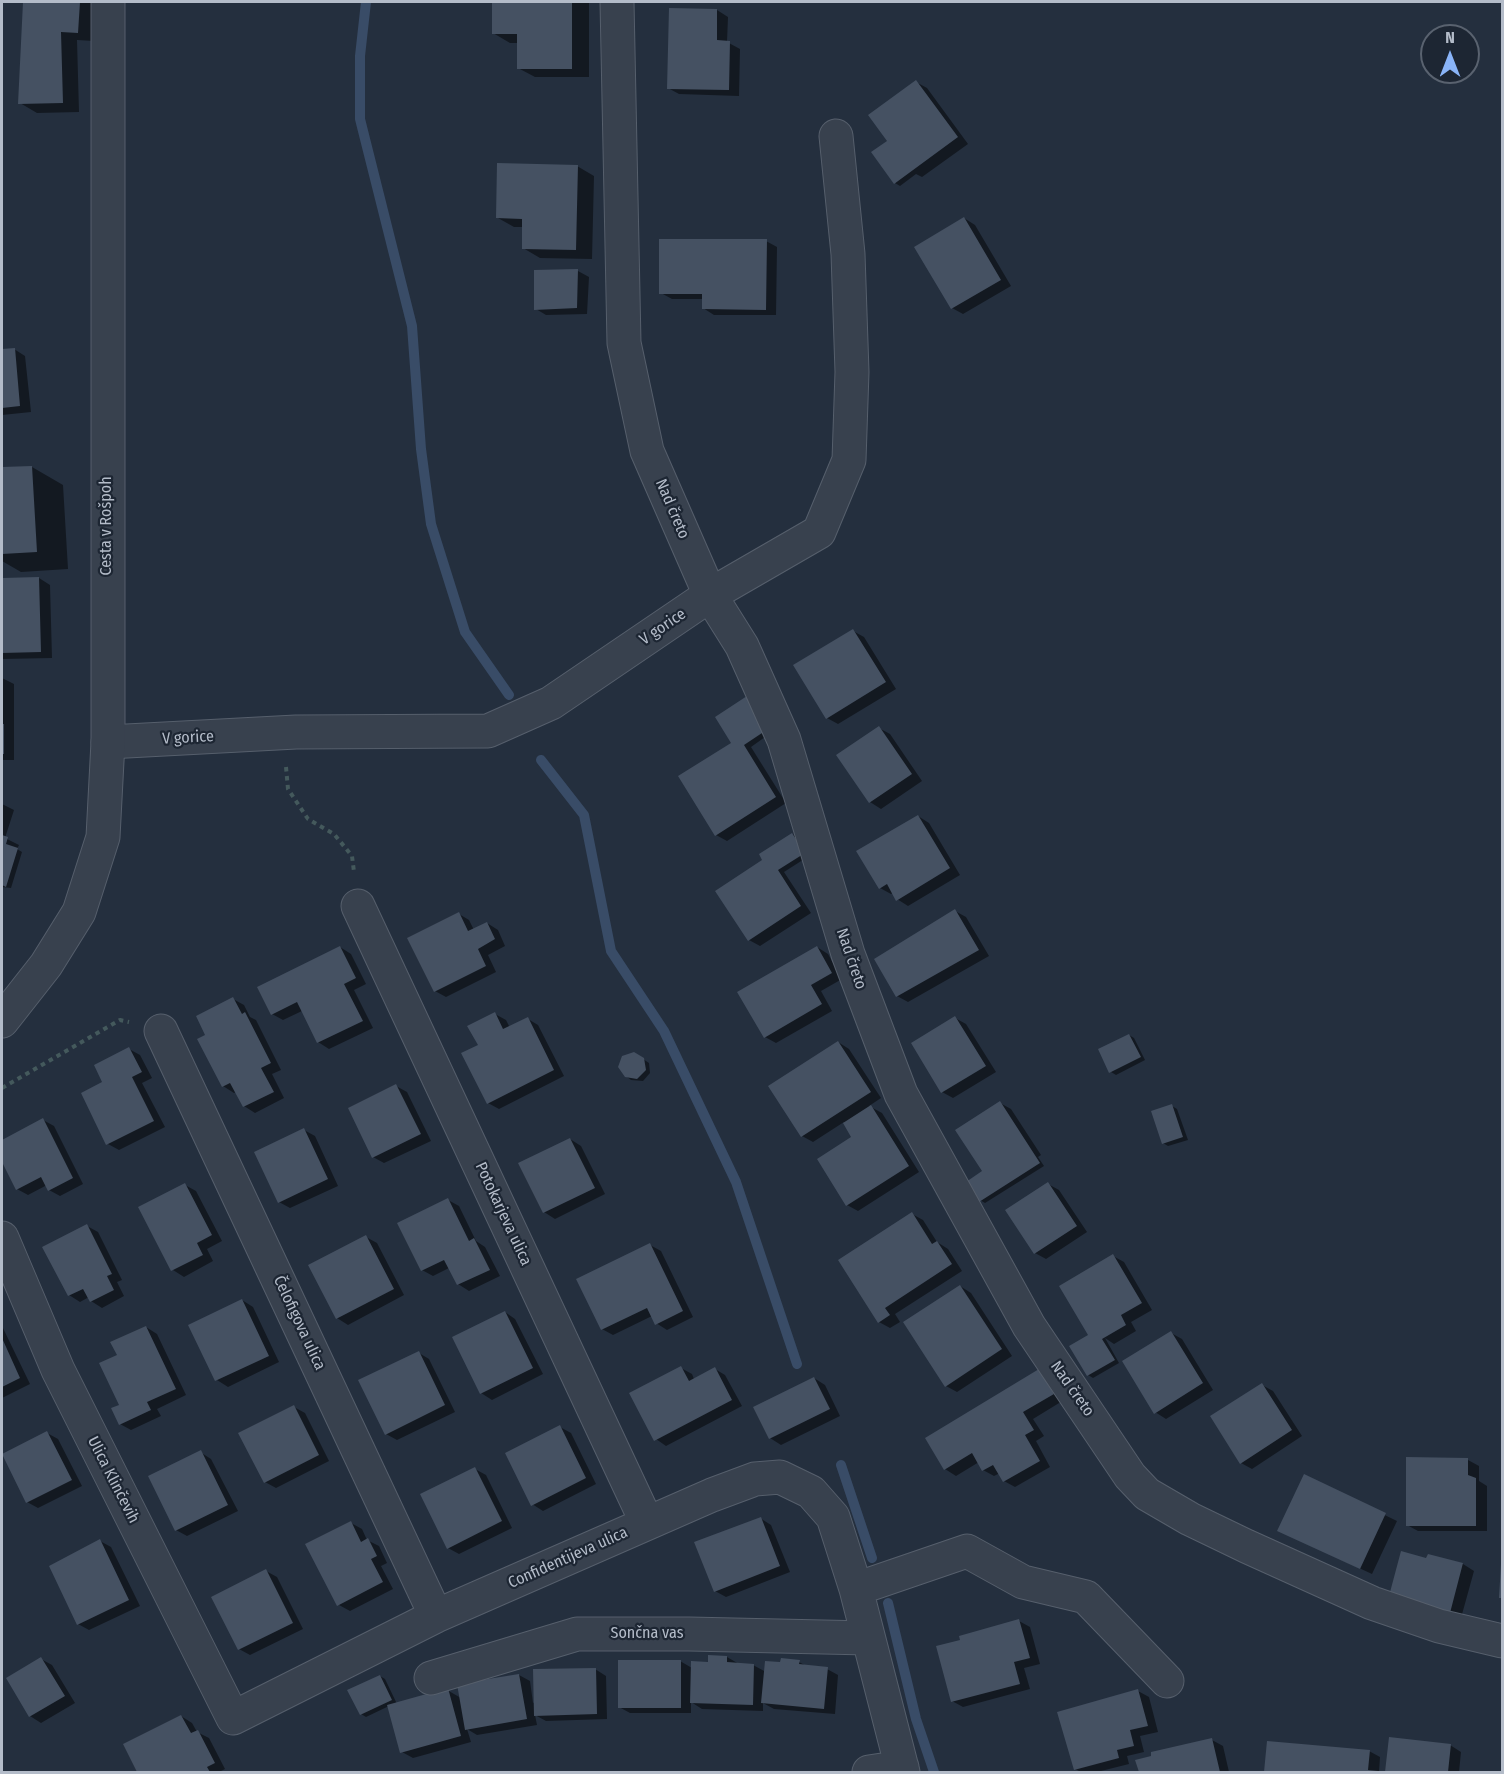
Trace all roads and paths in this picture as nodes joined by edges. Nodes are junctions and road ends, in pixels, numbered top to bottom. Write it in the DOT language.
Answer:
graph roads {
  1 [pos="108,2"];
  2 [pos="617,2"];
  3 [pos="836,136"];
  4 [pos="710,595"];
  5 [pos="296,732"];
  6 [pos="108,742"];
  7 [pos="358,906"];
  8 [pos="2,1021"];
  9 [pos="161,1031"];
  10 [pos="2,1088"];
  11 [pos="2,1238"];
  12 [pos="647,1523"];
  13 [pos="856,1589"];
  14 [pos="436,1616"];
  15 [pos="868,1638"];
  16 [pos="1503,1641"];
  17 [pos="431,1678"];
  18 [pos="1167,1681"];
  19 [pos="233,1718"];
  20 [pos="903,1770"];
  21 [pos="869,1773"];
  1 -- 6 [label="street, Cesta v Rošpoh"];
  2 -- 4 [label="street, Nad čreto"];
  3 -- 4 [label="street, V gorice"];
  4 -- 5 [label="street, V gorice"];
  4 -- 16 [label="street, Nad čreto"];
  5 -- 6 [label="street, V gorice"];
  5 -- 7 [label="path"];
  6 -- 8 [label="street, Cesta v Rošpoh"];
  7 -- 12 [label="street, Potokarjeva ulica"];
  9 -- 10 [label="path"];
  9 -- 14 [label="street, Čelofigova ulica"];
  11 -- 19 [label="street, Ulica Klinčevih"];
  12 -- 13 [label="street, Confidentijeva ulica"];
  12 -- 14 [label="street, Confidentijeva ulica"];
  13 -- 15 [label="street, Confidentijeva ulica"];
  13 -- 18 [label="street"];
  14 -- 19 [label="street, Confidentijeva ulica"];
  15 -- 17 [label="street, Sončna vas"];
  15 -- 20 [label="street, Confidentijeva ulica"];
  20 -- 21 [label="street"];
}
